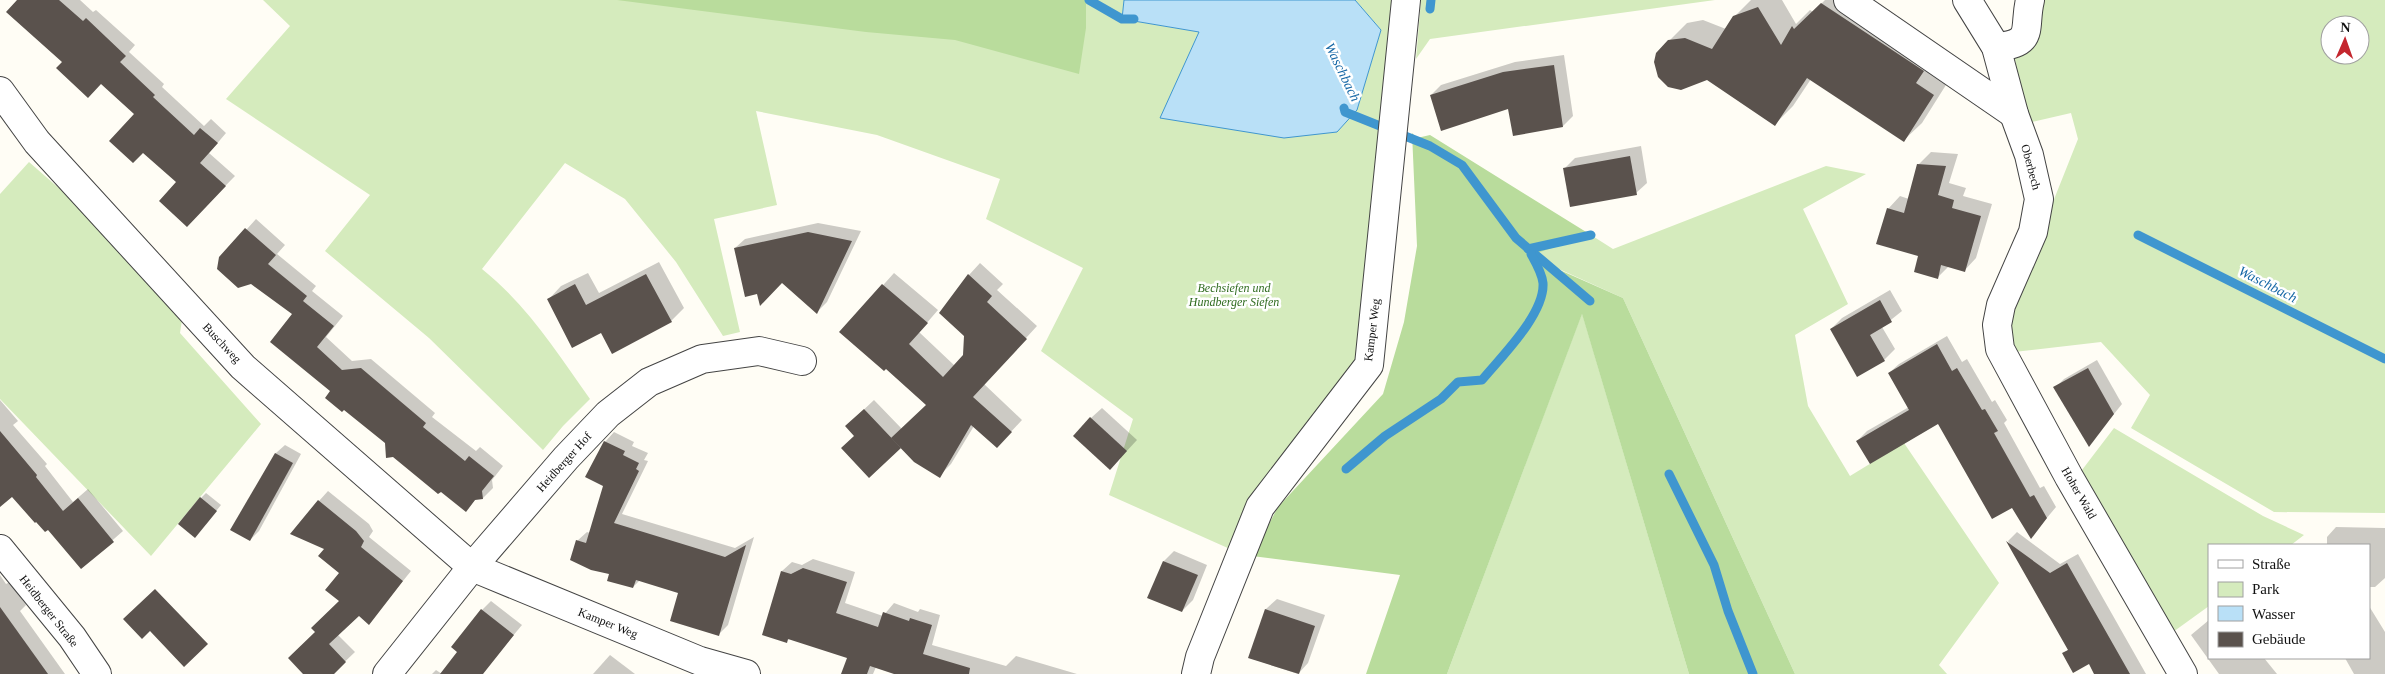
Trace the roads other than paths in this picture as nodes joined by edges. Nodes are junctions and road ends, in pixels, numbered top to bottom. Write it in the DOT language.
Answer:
graph roads {
  1 [pos="1406,0"];
  2 [pos="1848,0"];
  3 [pos="1967,0"];
  4 [pos="2030,0"];
  5 [pos="1996,46"];
  6 [pos="0,91"];
  7 [pos="2014,114"];
  8 [pos="2001,305"];
  9 [pos="802,361"];
  10 [pos="0,549"];
  11 [pos="472,567"];
  12 [pos="695,667"];
  13 [pos="97,674"];
  14 [pos="387,674"];
  15 [pos="746,674"];
  16 [pos="1196,674"];
  17 [pos="2183,674"];
  1 -- 16 [label="street, Kamper Weg"];
  2 -- 7 [label="street"];
  3 -- 5 [label="street, Oberbech"];
  4 -- 5 [label="street"];
  5 -- 7 [label="street, Oberbech"];
  6 -- 11 [label="street, Buschweg"];
  7 -- 8 [label="street, Oberbech"];
  8 -- 17 [label="street, Hoher Wald"];
  9 -- 11 [label="street, Heidberger Hof"];
  10 -- 13 [label="street, Heidberger Straße"];
  11 -- 12 [label="street, Kamper Weg"];
  11 -- 14 [label="street, Heidberger Hof"];
  12 -- 15 [label="street, Kamper Weg"];
}
